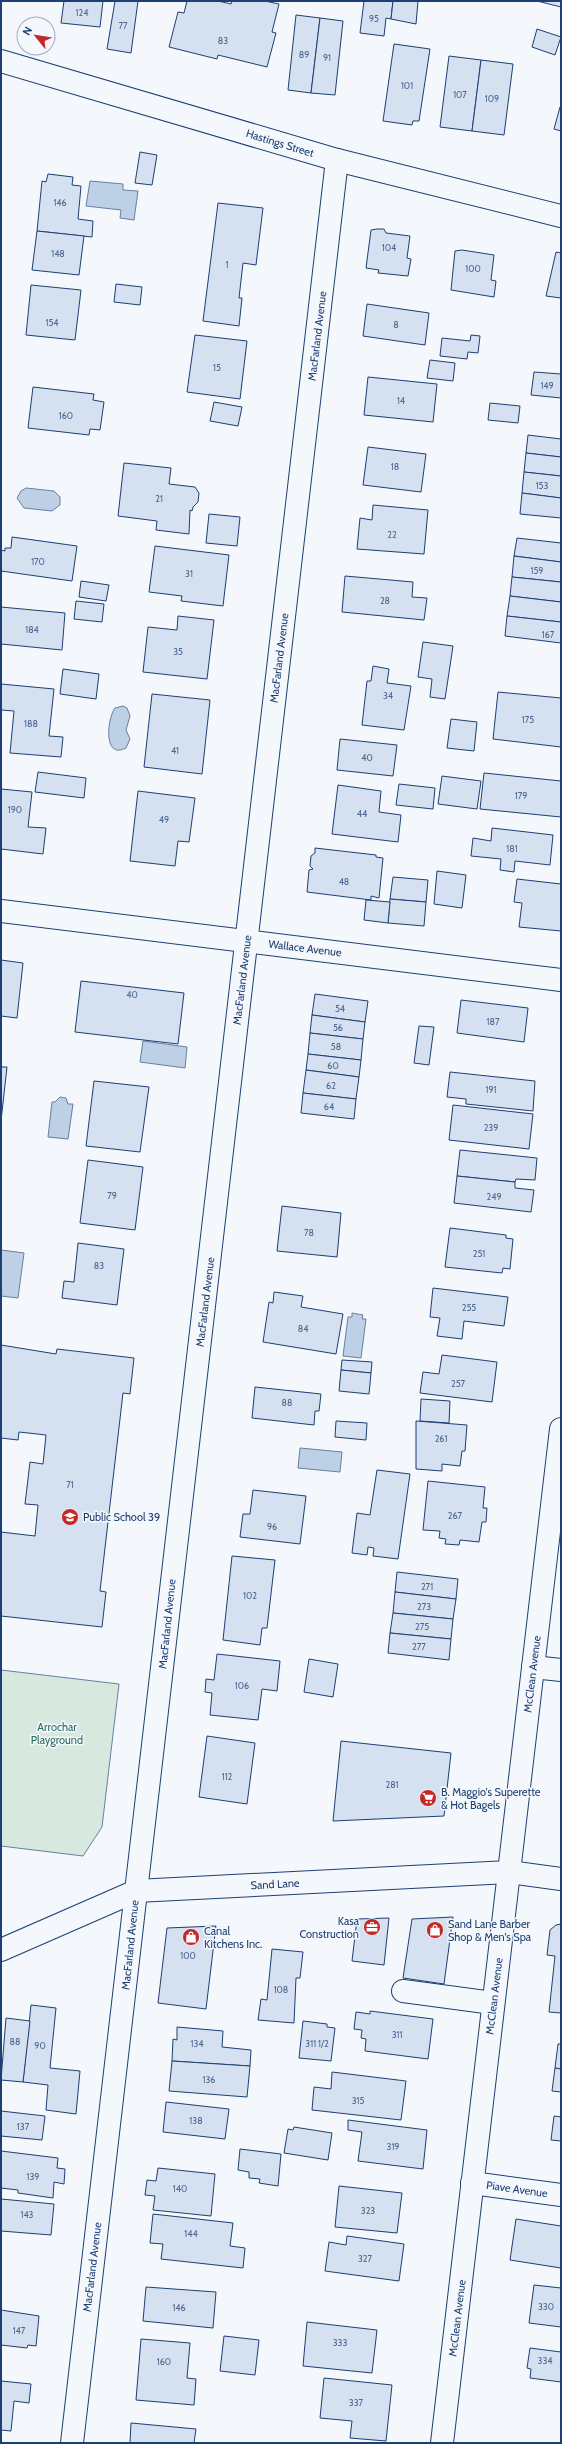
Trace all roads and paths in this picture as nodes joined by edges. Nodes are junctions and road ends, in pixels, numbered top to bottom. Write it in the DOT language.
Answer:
graph roads {
  1 [pos="1,61"];
  2 [pos="337,160"];
  3 [pos="561,216"];
  4 [pos="1,911"];
  5 [pos="246,941"];
  6 [pos="561,980"];
  7 [pos="561,1430"];
  8 [pos="557,1504"];
  9 [pos="533,1667"];
  10 [pos="561,1670"];
  11 [pos="509,1872"];
  12 [pos="561,1879"];
  13 [pos="136,1891"];
  14 [pos="1,1950"];
  15 [pos="403,1991"];
  16 [pos="493,2003"];
  17 [pos="472,2183"];
  18 [pos="561,2195"];
  19 [pos="72,2443"];
  20 [pos="442,2443"];
  1 -- 2 [label="street, Hastings Street"];
  2 -- 3 [label="street, Hastings Street"];
  2 -- 5 [label="street, MacFarland Avenue"];
  4 -- 5 [label="street, Wallace Avenue"];
  5 -- 6 [label="street, Wallace Avenue"];
  5 -- 13 [label="street, MacFarland Avenue"];
  7 -- 8 [label="street, McClean Avenue"];
  8 -- 9 [label="street, McClean Avenue"];
  9 -- 10 [label="street"];
  9 -- 11 [label="street, McClean Avenue"];
  11 -- 12 [label="street, Sand Lane"];
  11 -- 13 [label="street, Sand Lane"];
  11 -- 16 [label="street, McClean Avenue"];
  13 -- 14 [label="street, Sand Lane"];
  13 -- 19 [label="street, MacFarland Avenue"];
  15 -- 16 [label="street"];
  16 -- 17 [label="street, McClean Avenue"];
  17 -- 18 [label="street, Piave Avenue"];
  17 -- 20 [label="street, McClean Avenue"];
}
